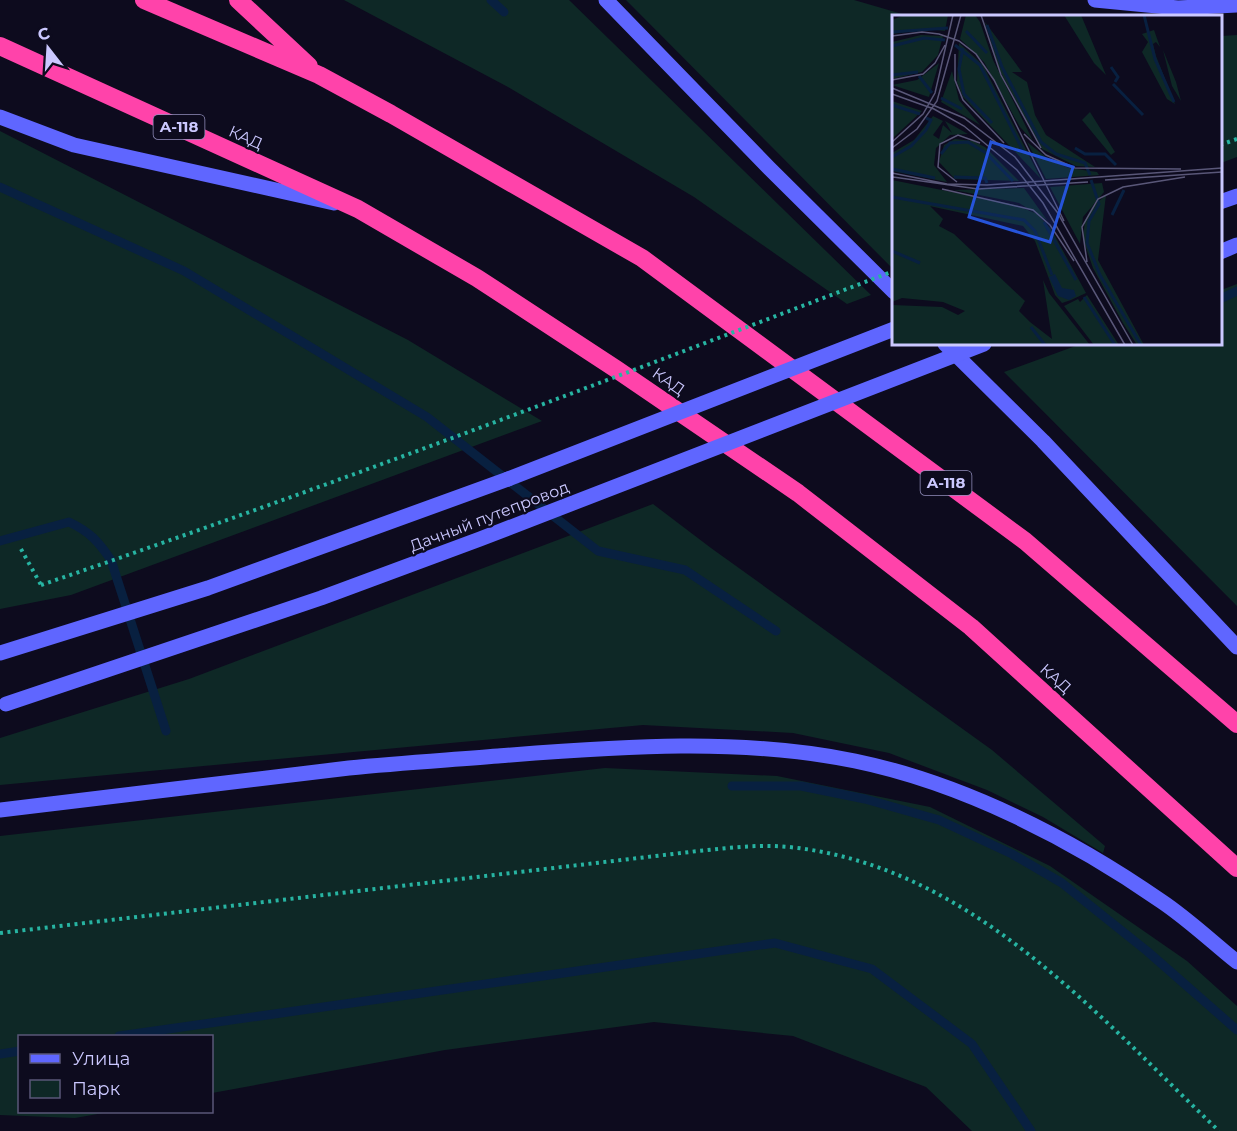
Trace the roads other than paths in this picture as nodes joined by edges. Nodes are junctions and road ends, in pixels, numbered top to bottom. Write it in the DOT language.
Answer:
graph roads {
  1 [pos="144,0"];
  2 [pos="238,0"];
  3 [pos="606,0"];
  4 [pos="1095,0"];
  5 [pos="1237,5"];
  6 [pos="0,46"];
  7 [pos="319,75"];
  8 [pos="0,117"];
  9 [pos="1237,196"];
  10 [pos="1222,202"];
  11 [pos="358,209"];
  12 [pos="1237,245"];
  13 [pos="1222,252"];
  14 [pos="892,290"];
  15 [pos="892,330"];
  16 [pos="946,345"];
  17 [pos="981,345"];
  18 [pos="117,618"];
  19 [pos="0,644"];
  20 [pos="1237,646"];
  21 [pos="0,653"];
  22 [pos="3,704"];
  23 [pos="1237,724"];
  24 [pos="0,810"];
  25 [pos="1237,868"];
  26 [pos="1237,962"];
  1 -- 7 [label="highway, А-118"];
  2 -- 7 [label="highway"];
  3 -- 14 [label="main road"];
  4 -- 5 [label="main road"];
  6 -- 11 [label="highway, КАД / А-118"];
  7 -- 23 [label="highway, А-118"];
  8 -- 11 [label="main road"];
  9 -- 10 [label="main road"];
  11 -- 25 [label="highway, КАД / А-118"];
  12 -- 13 [label="main road"];
  15 -- 18 [label="main road, Дачный путепровод, bridge"];
  16 -- 20 [label="main road"];
  17 -- 22 [label="main road, Дачный путепровод, bridge"];
  18 -- 19 [label="main road"];
  18 -- 21 [label="main road, Дачный путепровод"];
  24 -- 26 [label="main road"];
}
